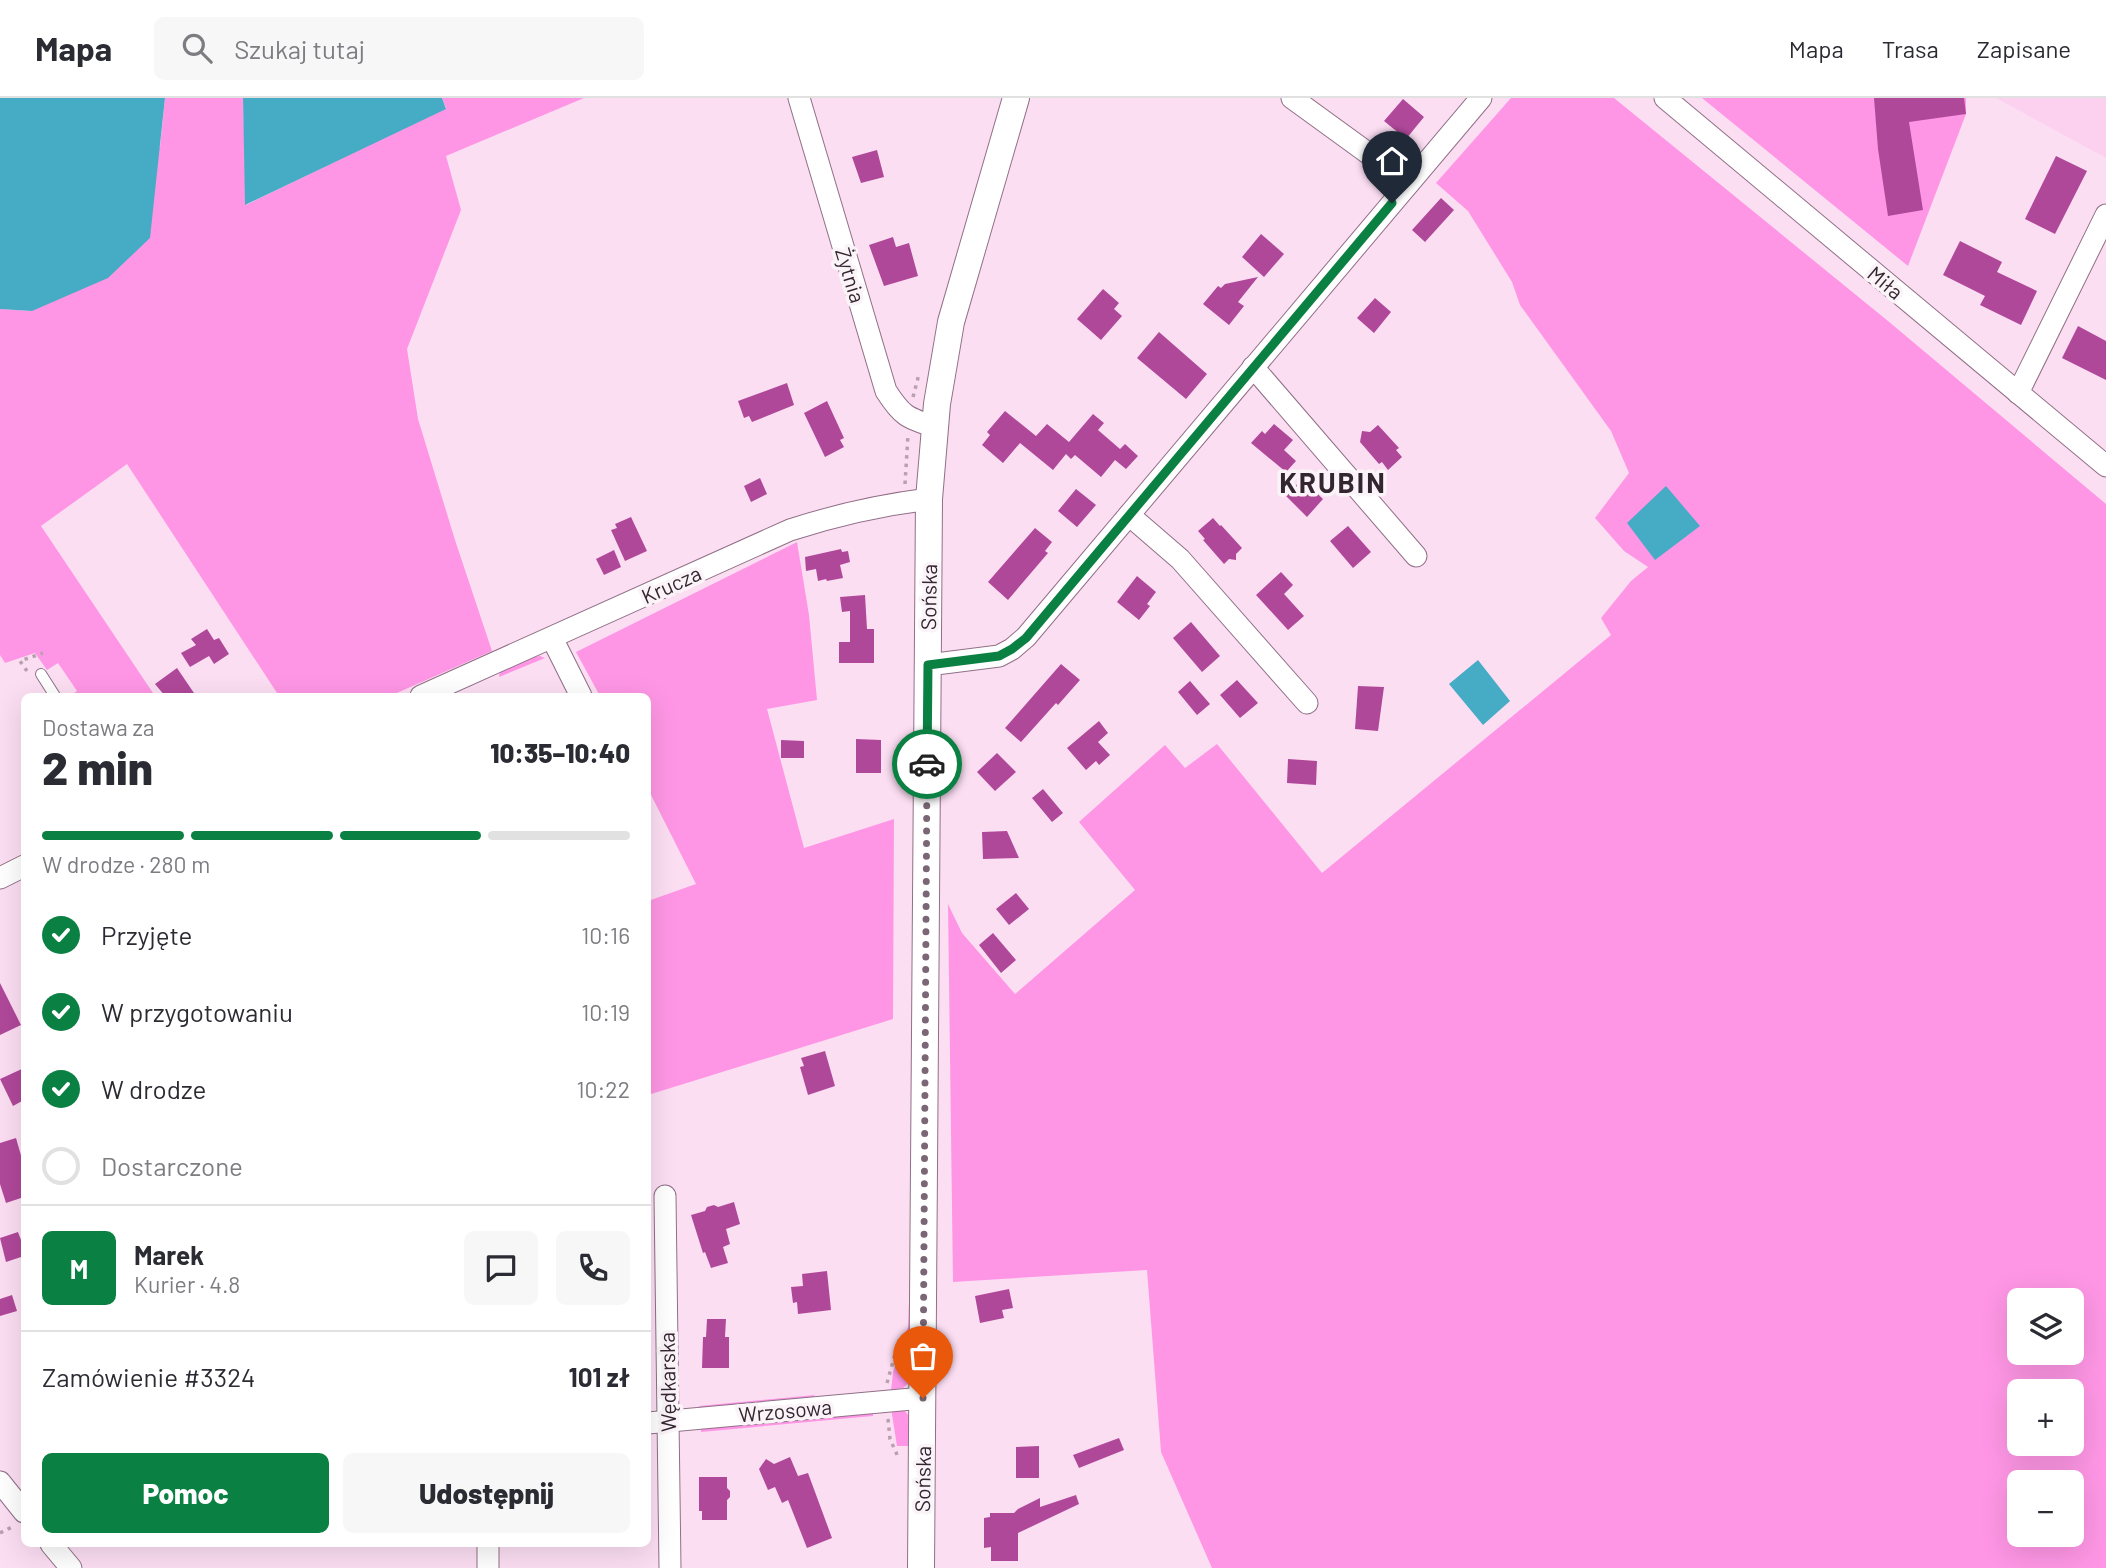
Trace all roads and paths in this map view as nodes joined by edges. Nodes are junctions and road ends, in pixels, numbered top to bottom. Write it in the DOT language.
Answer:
graph roads {
  1 [pos="799,98"];
  2 [pos="1016,98"];
  3 [pos="1292,98"];
  4 [pos="1481,98"];
  5 [pos="1665,98"];
  6 [pos="1409,183"];
  7 [pos="2106,215"];
  8 [pos="1253,367"];
  9 [pos="2018,393"];
  10 [pos="935,427"];
  11 [pos="2106,467"];
  12 [pos="929,499"];
  13 [pos="1129,516"];
  14 [pos="1416,556"];
  15 [pos="552,638"];
  16 [pos="928,665"];
  17 [pos="41,674"];
  18 [pos="53,693"];
  19 [pos="428,693"];
  20 [pos="580,693"];
  21 [pos="1307,703"];
  22 [pos="21,868"];
  23 [pos="0,878"];
  24 [pos="665,1196"];
  25 [pos="923,1398"];
  26 [pos="658,1422"];
  27 [pos="0,1482"];
  28 [pos="21,1508"];
  29 [pos="54,1547"];
  30 [pos="488,1547"];
  31 [pos="71,1568"];
  32 [pos="488,1568"];
  33 [pos="670,1568"];
  34 [pos="921,1568"];
  1 -- 10 [label="street, Żytnia"];
  2 -- 10 [label="street, Sońska"];
  3 -- 6 [label="street"];
  4 -- 6 [label="street"];
  5 -- 9 [label="street, Miła"];
  6 -- 8 [label="street"];
  7 -- 9 [label="street"];
  8 -- 13 [label="street"];
  8 -- 14 [label="street"];
  9 -- 11 [label="street, Miła"];
  10 -- 12 [label="street, Sońska"];
  12 -- 15 [label="street, Krucza"];
  12 -- 16 [label="street, Sońska"];
  13 -- 16 [label="street"];
  13 -- 21 [label="street"];
  15 -- 19 [label="street, Krucza"];
  15 -- 20 [label="street"];
  16 -- 25 [label="street, Sońska"];
  17 -- 18 [label="lane"];
  22 -- 23 [label="street"];
  24 -- 26 [label="street, Wędkarska"];
  25 -- 26 [label="street, Wrzosowa"];
  25 -- 34 [label="street, Sońska"];
  26 -- 33 [label="street, Wędkarska"];
  27 -- 28 [label="street"];
  29 -- 31 [label="street"];
  30 -- 32 [label="street"];
}
